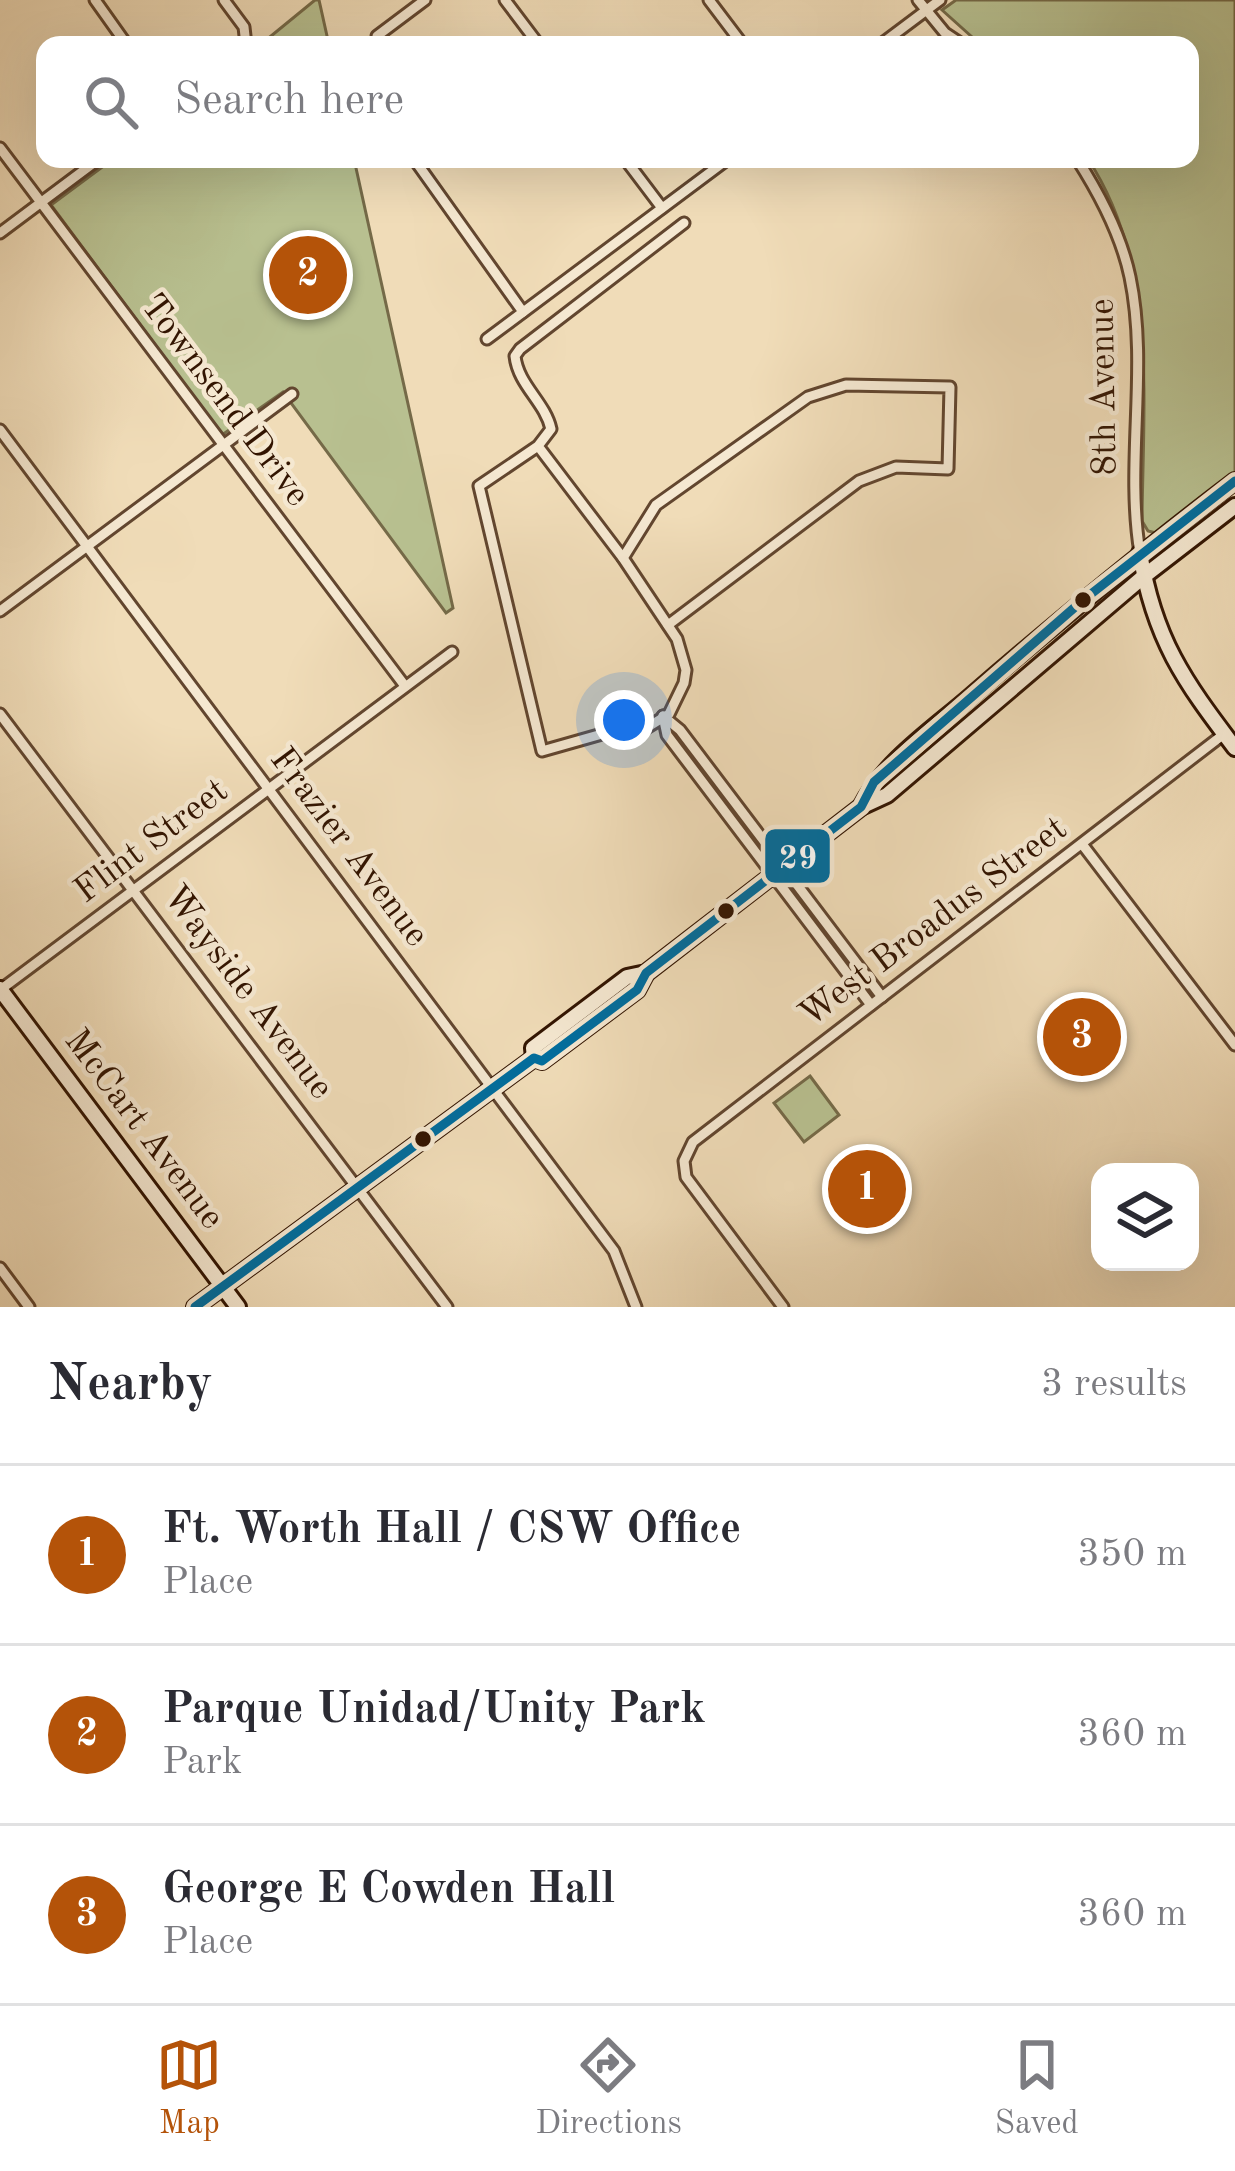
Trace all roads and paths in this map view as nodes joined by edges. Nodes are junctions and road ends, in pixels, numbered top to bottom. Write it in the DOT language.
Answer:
graph roads {
  1 [pos="95,0"];
  2 [pos="224,0"];
  3 [pos="425,0"];
  4 [pos="505,0"];
  5 [pos="709,0"];
  6 [pos="917,0"];
  7 [pos="940,0"];
  8 [pos="926,11"];
  9 [pos="121,36"];
  10 [pos="246,36"];
  11 [pos="382,36"];
  12 [pos="532,36"];
  13 [pos="736,36"];
  14 [pos="892,36"];
  15 [pos="949,36"];
  16 [pos="0,148"];
  17 [pos="88,168"];
  18 [pos="420,168"];
  19 [pos="632,168"];
  20 [pos="716,168"];
  21 [pos="1082,168"];
  22 [pos="41,203"];
  23 [pos="662,208"];
  24 [pos="684,224"];
  25 [pos="0,233"];
  26 [pos="523,312"];
  27 [pos="487,338"];
  28 [pos="292,394"];
  29 [pos="0,430"];
  30 [pos="223,445"];
  31 [pos="538,446"];
  32 [pos="1235,481"];
  33 [pos="1235,506"];
  34 [pos="88,545"];
  35 [pos="1139,554"];
  36 [pos="623,558"];
  37 [pos="1143,577"];
  38 [pos="0,610"];
  39 [pos="668,625"];
  40 [pos="452,652"];
  41 [pos="405,686"];
  42 [pos="0,714"];
  43 [pos="663,716"];
  44 [pos="1224,734"];
  45 [pos="1235,748"];
  46 [pos="269,788"];
  47 [pos="860,807"];
  48 [pos="742,811"];
  49 [pos="731,820"];
  50 [pos="1082,844"];
  51 [pos="779,873"];
  52 [pos="135,889"];
  53 [pos="0,990"];
  54 [pos="882,997"];
  55 [pos="871,1005"];
  56 [pos="1235,1045"];
  57 [pos="494,1088"];
  58 [pos="358,1188"];
  59 [pos="0,1268"];
  60 [pos="223,1287"];
  61 [pos="29,1307"];
  62 [pos="195,1307"];
  63 [pos="238,1307"];
  64 [pos="447,1307"];
  65 [pos="636,1307"];
  66 [pos="782,1307"];
  1 -- 9 [label="street"];
  2 -- 10 [label="street"];
  3 -- 11 [label="street"];
  4 -- 12 [label="street"];
  5 -- 13 [label="street"];
  6 -- 8 [label="street"];
  7 -- 8 [label="street"];
  8 -- 14 [label="street"];
  8 -- 15 [label="street"];
  16 -- 22 [label="street, Townsend Drive"];
  17 -- 22 [label="street"];
  18 -- 26 [label="street"];
  19 -- 23 [label="street"];
  20 -- 23 [label="street"];
  21 -- 35 [label="street, 8th Avenue"];
  22 -- 25 [label="street"];
  22 -- 30 [label="street, Townsend Drive"];
  23 -- 26 [label="street"];
  24 -- 31 [label="street"];
  26 -- 27 [label="street"];
  28 -- 30 [label="street"];
  29 -- 34 [label="street, Frazier Avenue"];
  30 -- 34 [label="street"];
  30 -- 41 [label="street, Townsend Drive"];
  31 -- 36 [label="street"];
  31 -- 43 [label="street"];
  32 -- 35 [label="main road"];
  33 -- 37 [label="main road"];
  34 -- 38 [label="street"];
  34 -- 46 [label="street, Frazier Avenue"];
  35 -- 37 [label="main road"];
  35 -- 47 [label="main road"];
  36 -- 39 [label="street"];
  36 -- 39 [label="street"];
  37 -- 44 [label="main road"];
  37 -- 47 [label="main road"];
  39 -- 43 [label="street"];
  40 -- 41 [label="street, Flint Street"];
  41 -- 46 [label="street, Flint Street"];
  42 -- 52 [label="street, Wayside Avenue"];
  43 -- 48 [label="street"];
  43 -- 49 [label="street"];
  44 -- 45 [label="main road"];
  44 -- 50 [label="street, West Broadus Street"];
  46 -- 52 [label="street, Flint Street"];
  46 -- 57 [label="street, Frazier Avenue"];
  47 -- 51 [label="main road"];
  48 -- 49 [label="street"];
  48 -- 51 [label="street"];
  49 -- 51 [label="street"];
  50 -- 54 [label="street, West Broadus Street"];
  50 -- 56 [label="street"];
  51 -- 54 [label="street"];
  51 -- 55 [label="street"];
  51 -- 57 [label="main road"];
  52 -- 53 [label="street, Flint Street"];
  52 -- 58 [label="street, Wayside Avenue"];
  53 -- 60 [label="main road, McCart Avenue"];
  54 -- 55 [label="street, West Broadus Street"];
  55 -- 66 [label="street, West Broadus Street"];
  57 -- 58 [label="main road"];
  57 -- 65 [label="street, Frazier Avenue"];
  58 -- 60 [label="main road"];
  58 -- 64 [label="street, Wayside Avenue"];
  59 -- 61 [label="street"];
  60 -- 62 [label="main road"];
  60 -- 63 [label="main road, McCart Avenue"];
}
